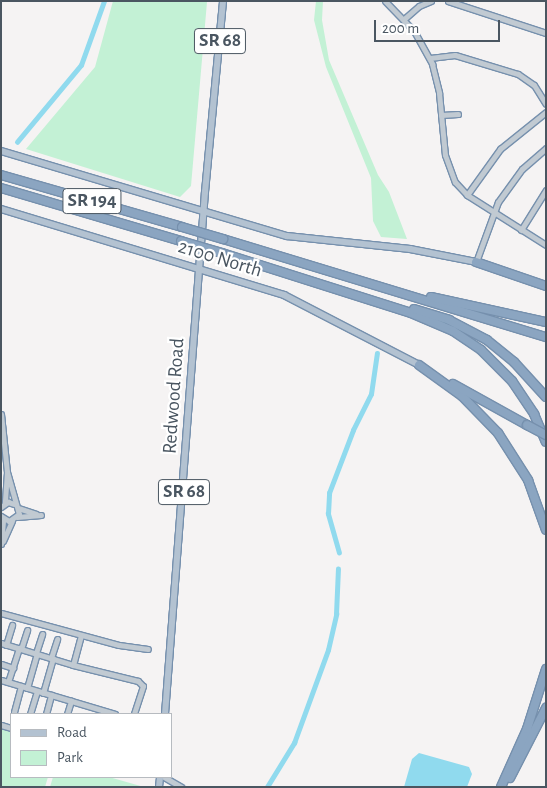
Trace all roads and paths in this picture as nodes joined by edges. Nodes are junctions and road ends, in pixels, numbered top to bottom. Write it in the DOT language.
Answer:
graph roads {
  1 [pos="223,1"];
  2 [pos="385,1"];
  3 [pos="431,1"];
  4 [pos="448,1"];
  5 [pos="404,19"];
  6 [pos="546,33"];
  7 [pos="430,58"];
  8 [pos="546,104"];
  9 [pos="546,112"];
  10 [pos="458,114"];
  11 [pos="441,115"];
  12 [pos="546,148"];
  13 [pos="1,151"];
  14 [pos="1,174"];
  15 [pos="1,188"];
  16 [pos="546,190"];
  17 [pos="467,195"];
  18 [pos="1,209"];
  19 [pos="494,210"];
  20 [pos="203,211"];
  21 [pos="521,230"];
  22 [pos="546,245"];
  23 [pos="476,262"];
  24 [pos="316,268"];
  25 [pos="199,270"];
  26 [pos="299,277"];
  27 [pos="546,286"];
  28 [pos="546,322"];
  29 [pos="546,337"];
  30 [pos="419,366"];
  31 [pos="546,397"];
  32 [pos="1,414"];
  33 [pos="546,435"];
  34 [pos="546,442"];
  35 [pos="7,472"];
  36 [pos="2,506"];
  37 [pos="16,506"];
  38 [pos="2,518"];
  39 [pos="15,519"];
  40 [pos="546,530"];
  41 [pos="2,543"];
  42 [pos="1,613"];
  43 [pos="12,625"];
  44 [pos="27,630"];
  45 [pos="42,634"];
  46 [pos="81,636"];
  47 [pos="57,639"];
  48 [pos="4,644"];
  49 [pos="148,648"];
  50 [pos="20,649"];
  51 [pos="36,654"];
  52 [pos="52,658"];
  53 [pos="1,664"];
  54 [pos="72,666"];
  55 [pos="13,668"];
  56 [pos="546,669"];
  57 [pos="4,681"];
  58 [pos="24,687"];
  59 [pos="1,688"];
  60 [pos="40,692"];
  61 [pos="51,695"];
  62 [pos="71,702"];
  63 [pos="546,708"];
  64 [pos="14,712"];
  65 [pos="30,713"];
  66 [pos="46,713"];
  67 [pos="67,713"];
  68 [pos="111,713"];
  69 [pos="134,713"];
  70 [pos="165,713"];
  71 [pos="166,778"];
  72 [pos="181,787"];
  73 [pos="501,787"];
  74 [pos="506,787"];
  1 -- 20 [label="main road, Redwood Road / SR 68"];
  2 -- 5 [label="street"];
  3 -- 5 [label="street"];
  4 -- 6 [label="street"];
  5 -- 7 [label="street"];
  7 -- 8 [label="street"];
  7 -- 11 [label="street"];
  9 -- 17 [label="street"];
  10 -- 11 [label="street"];
  11 -- 17 [label="street"];
  12 -- 19 [label="street"];
  13 -- 20 [label="main road, 2100 North"];
  14 -- 24 [label="highway, SR 194, bridge"];
  15 -- 26 [label="highway, SR 194, bridge"];
  16 -- 21 [label="street"];
  17 -- 19 [label="street"];
  18 -- 25 [label="main road, 2100 North"];
  19 -- 21 [label="street"];
  19 -- 23 [label="street"];
  20 -- 23 [label="main road, 2100 North"];
  20 -- 25 [label="main road, Redwood Road / SR 68"];
  21 -- 22 [label="street"];
  23 -- 27 [label="highway"];
  24 -- 28 [label="highway"];
  24 -- 29 [label="highway"];
  25 -- 30 [label="main road, 2100 North"];
  25 -- 70 [label="main road, Redwood Road / SR 68"];
  26 -- 31 [label="highway"];
  26 -- 34 [label="highway"];
  30 -- 33 [label="highway, bridge"];
  30 -- 40 [label="highway"];
  32 -- 35 [label="street"];
  35 -- 36 [label="street"];
  35 -- 37 [label="street"];
  36 -- 37 [label="street"];
  37 -- 39 [label="street"];
  37 -- 39 [label="street"];
  38 -- 39 [label="street"];
  38 -- 41 [label="street"];
  39 -- 41 [label="street"];
  42 -- 46 [label="street"];
  43 -- 48 [label="street"];
  44 -- 50 [label="street"];
  45 -- 51 [label="street"];
  46 -- 49 [label="street"];
  46 -- 54 [label="street"];
  47 -- 52 [label="street"];
  48 -- 50 [label="street"];
  50 -- 51 [label="street"];
  50 -- 55 [label="street"];
  51 -- 52 [label="street"];
  51 -- 58 [label="street"];
  52 -- 54 [label="street"];
  52 -- 60 [label="street"];
  53 -- 55 [label="street"];
  54 -- 69 [label="street"];
  55 -- 57 [label="street"];
  56 -- 73 [label="highway"];
  57 -- 58 [label="street"];
  57 -- 59 [label="street"];
  58 -- 60 [label="street"];
  58 -- 64 [label="street"];
  60 -- 61 [label="street"];
  60 -- 65 [label="street"];
  61 -- 62 [label="street"];
  61 -- 66 [label="street"];
  62 -- 67 [label="street"];
  62 -- 68 [label="street"];
  63 -- 74 [label="highway"];
  71 -- 72 [label="street"];
}
